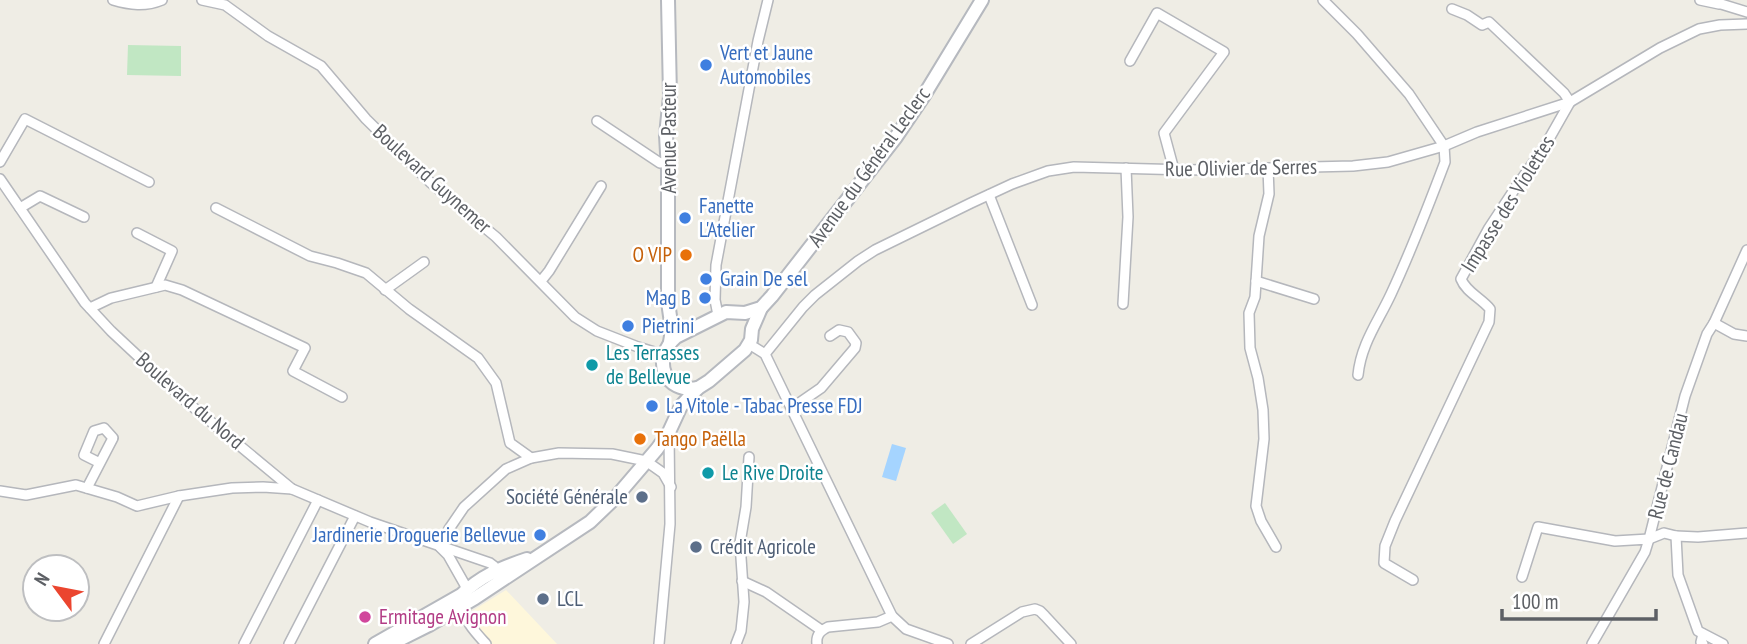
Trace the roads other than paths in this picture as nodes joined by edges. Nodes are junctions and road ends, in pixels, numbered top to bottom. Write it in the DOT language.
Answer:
graph roads {
  1 [pos="113,0"];
  2 [pos="162,0"];
  3 [pos="202,0"];
  4 [pos="668,0"];
  5 [pos="768,0"];
  6 [pos="982,0"];
  7 [pos="1323,0"];
  8 [pos="1700,0"];
  9 [pos="1718,2"];
  10 [pos="227,3"];
  11 [pos="1452,9"];
  12 [pos="1747,12"];
  13 [pos="1747,24"];
  14 [pos="1130,61"];
  15 [pos="1570,102"];
  16 [pos="597,121"];
  17 [pos="1444,146"];
  18 [pos="0,162"];
  19 [pos="667,162"];
  20 [pos="1126,168"];
  21 [pos="1268,169"];
  22 [pos="1174,170"];
  23 [pos="0,179"];
  24 [pos="149,182"];
  25 [pos="601,186"];
  26 [pos="989,195"];
  27 [pos="20,208"];
  28 [pos="216,208"];
  29 [pos="84,217"];
  30 [pos="137,233"];
  31 [pos="1747,250"];
  32 [pos="424,262"];
  33 [pos="541,281"];
  34 [pos="1256,281"];
  35 [pos="156,287"];
  36 [pos="385,290"];
  37 [pos="1314,299"];
  38 [pos="1123,304"];
  39 [pos="1032,305"];
  40 [pos="90,308"];
  41 [pos="761,308"];
  42 [pos="738,312"];
  43 [pos="718,315"];
  44 [pos="669,317"];
  45 [pos="1714,323"];
  46 [pos="694,328"];
  47 [pos="752,329"];
  48 [pos="830,336"];
  49 [pos="1747,336"];
  50 [pos="670,342"];
  51 [pos="749,344"];
  52 [pos="765,354"];
  53 [pos="664,355"];
  54 [pos="1359,375"];
  55 [pos="676,385"];
  56 [pos="698,388"];
  57 [pos="342,397"];
  58 [pos="681,406"];
  59 [pos="792,408"];
  60 [pos="669,432"];
  61 [pos="749,457"];
  62 [pos="531,458"];
  63 [pos="646,461"];
  64 [pos="100,463"];
  65 [pos="671,487"];
  66 [pos="87,488"];
  67 [pos="292,489"];
  68 [pos="0,491"];
  69 [pos="178,496"];
  70 [pos="318,500"];
  71 [pos="355,516"];
  72 [pos="1747,533"];
  73 [pos="1676,536"];
  74 [pos="1649,539"];
  75 [pos="440,547"];
  76 [pos="1276,547"];
  77 [pos="536,556"];
  78 [pos="496,571"];
  79 [pos="1522,577"];
  80 [pos="742,580"];
  81 [pos="1413,580"];
  82 [pos="495,585"];
  83 [pos="466,590"];
  84 [pos="463,605"];
  85 [pos="892,616"];
  86 [pos="821,630"];
  87 [pos="1703,639"];
  88 [pos="104,644"];
  89 [pos="244,644"];
  90 [pos="289,644"];
  91 [pos="375,644"];
  92 [pos="391,644"];
  93 [pos="485,644"];
  94 [pos="659,644"];
  95 [pos="736,644"];
  96 [pos="817,644"];
  97 [pos="948,644"];
  98 [pos="971,644"];
  99 [pos="1071,644"];
  100 [pos="1592,644"];
  101 [pos="1723,644"];
  1 -- 2 [label="street"];
  3 -- 10 [label="street, Boulevard Guynemer"];
  4 -- 19 [label="main road, Avenue Pasteur"];
  5 -- 43 [label="street"];
  6 -- 41 [label="main road, Avenue du Général Leclerc"];
  7 -- 17 [label="street"];
  8 -- 9 [label="street"];
  9 -- 12 [label="street"];
  10 -- 33 [label="street, Boulevard Guynemer"];
  11 -- 15 [label="street"];
  13 -- 15 [label="street, Rue Olivier de Serres"];
  14 -- 22 [label="street"];
  15 -- 17 [label="street, Rue Olivier de Serres"];
  15 -- 81 [label="street, Impasse des Violettes"];
  16 -- 19 [label="street"];
  17 -- 21 [label="street, Rue Olivier de Serres"];
  17 -- 54 [label="street"];
  18 -- 24 [label="street"];
  19 -- 44 [label="main road, Avenue Pasteur"];
  20 -- 22 [label="street, Rue Olivier de Serres"];
  20 -- 26 [label="street, Rue Olivier de Serres"];
  20 -- 38 [label="street"];
  21 -- 22 [label="street, Rue Olivier de Serres"];
  21 -- 34 [label="street"];
  23 -- 27 [label="street, Boulevard du Nord"];
  25 -- 33 [label="street"];
  26 -- 39 [label="street"];
  26 -- 52 [label="street, Rue Olivier de Serres"];
  27 -- 29 [label="street"];
  27 -- 40 [label="street, Boulevard du Nord"];
  28 -- 36 [label="street"];
  30 -- 35 [label="street"];
  31 -- 45 [label="street, Rue de Candau"];
  32 -- 36 [label="street"];
  33 -- 53 [label="street, Boulevard Guynemer"];
  34 -- 37 [label="street"];
  34 -- 76 [label="street"];
  35 -- 40 [label="street"];
  35 -- 57 [label="street"];
  36 -- 62 [label="street"];
  40 -- 67 [label="street, Boulevard du Nord"];
  41 -- 42 [label="main road"];
  41 -- 47 [label="main road, Avenue du Général Leclerc"];
  42 -- 43 [label="main road"];
  42 -- 47 [label="main road"];
  43 -- 46 [label="main road"];
  44 -- 46 [label="main road"];
  44 -- 50 [label="main road, Avenue Pasteur"];
  45 -- 49 [label="street"];
  45 -- 74 [label="street, Rue de Candau"];
  46 -- 50 [label="main road"];
  47 -- 51 [label="main road, Avenue du Général Leclerc"];
  48 -- 59 [label="street"];
  50 -- 53 [label="main road"];
  51 -- 52 [label="street"];
  51 -- 56 [label="main road"];
  52 -- 59 [label="street"];
  53 -- 55 [label="main road"];
  55 -- 56 [label="main road"];
  55 -- 58 [label="main road"];
  56 -- 58 [label="main road"];
  58 -- 60 [label="main road"];
  59 -- 85 [label="street"];
  60 -- 63 [label="main road"];
  60 -- 65 [label="street"];
  61 -- 80 [label="street"];
  62 -- 63 [label="street"];
  62 -- 75 [label="street"];
  63 -- 65 [label="street"];
  63 -- 77 [label="main road"];
  64 -- 66 [label="street"];
  65 -- 94 [label="street"];
  66 -- 68 [label="street"];
  66 -- 69 [label="street"];
  67 -- 69 [label="street"];
  67 -- 70 [label="street, Boulevard du Nord"];
  69 -- 88 [label="street"];
  70 -- 71 [label="street, Boulevard du Nord"];
  70 -- 89 [label="street"];
  71 -- 75 [label="street, Boulevard du Nord"];
  71 -- 90 [label="street"];
  72 -- 73 [label="street"];
  73 -- 74 [label="street, Rue de Candau"];
  73 -- 87 [label="street, Rue de Candau"];
  74 -- 79 [label="street"];
  74 -- 100 [label="street"];
  75 -- 78 [label="street, Boulevard du Nord"];
  75 -- 83 [label="street"];
  77 -- 78 [label="main road"];
  77 -- 82 [label="main road"];
  78 -- 82 [label="street"];
  78 -- 83 [label="main road"];
  80 -- 86 [label="street"];
  80 -- 95 [label="street"];
  82 -- 84 [label="main road"];
  83 -- 84 [label="street"];
  83 -- 91 [label="main road"];
  84 -- 92 [label="main road"];
  84 -- 93 [label="street"];
  85 -- 86 [label="street"];
  85 -- 97 [label="street"];
  86 -- 96 [label="street"];
  87 -- 101 [label="street, Rue de Candau"];
  98 -- 99 [label="street"];
}
